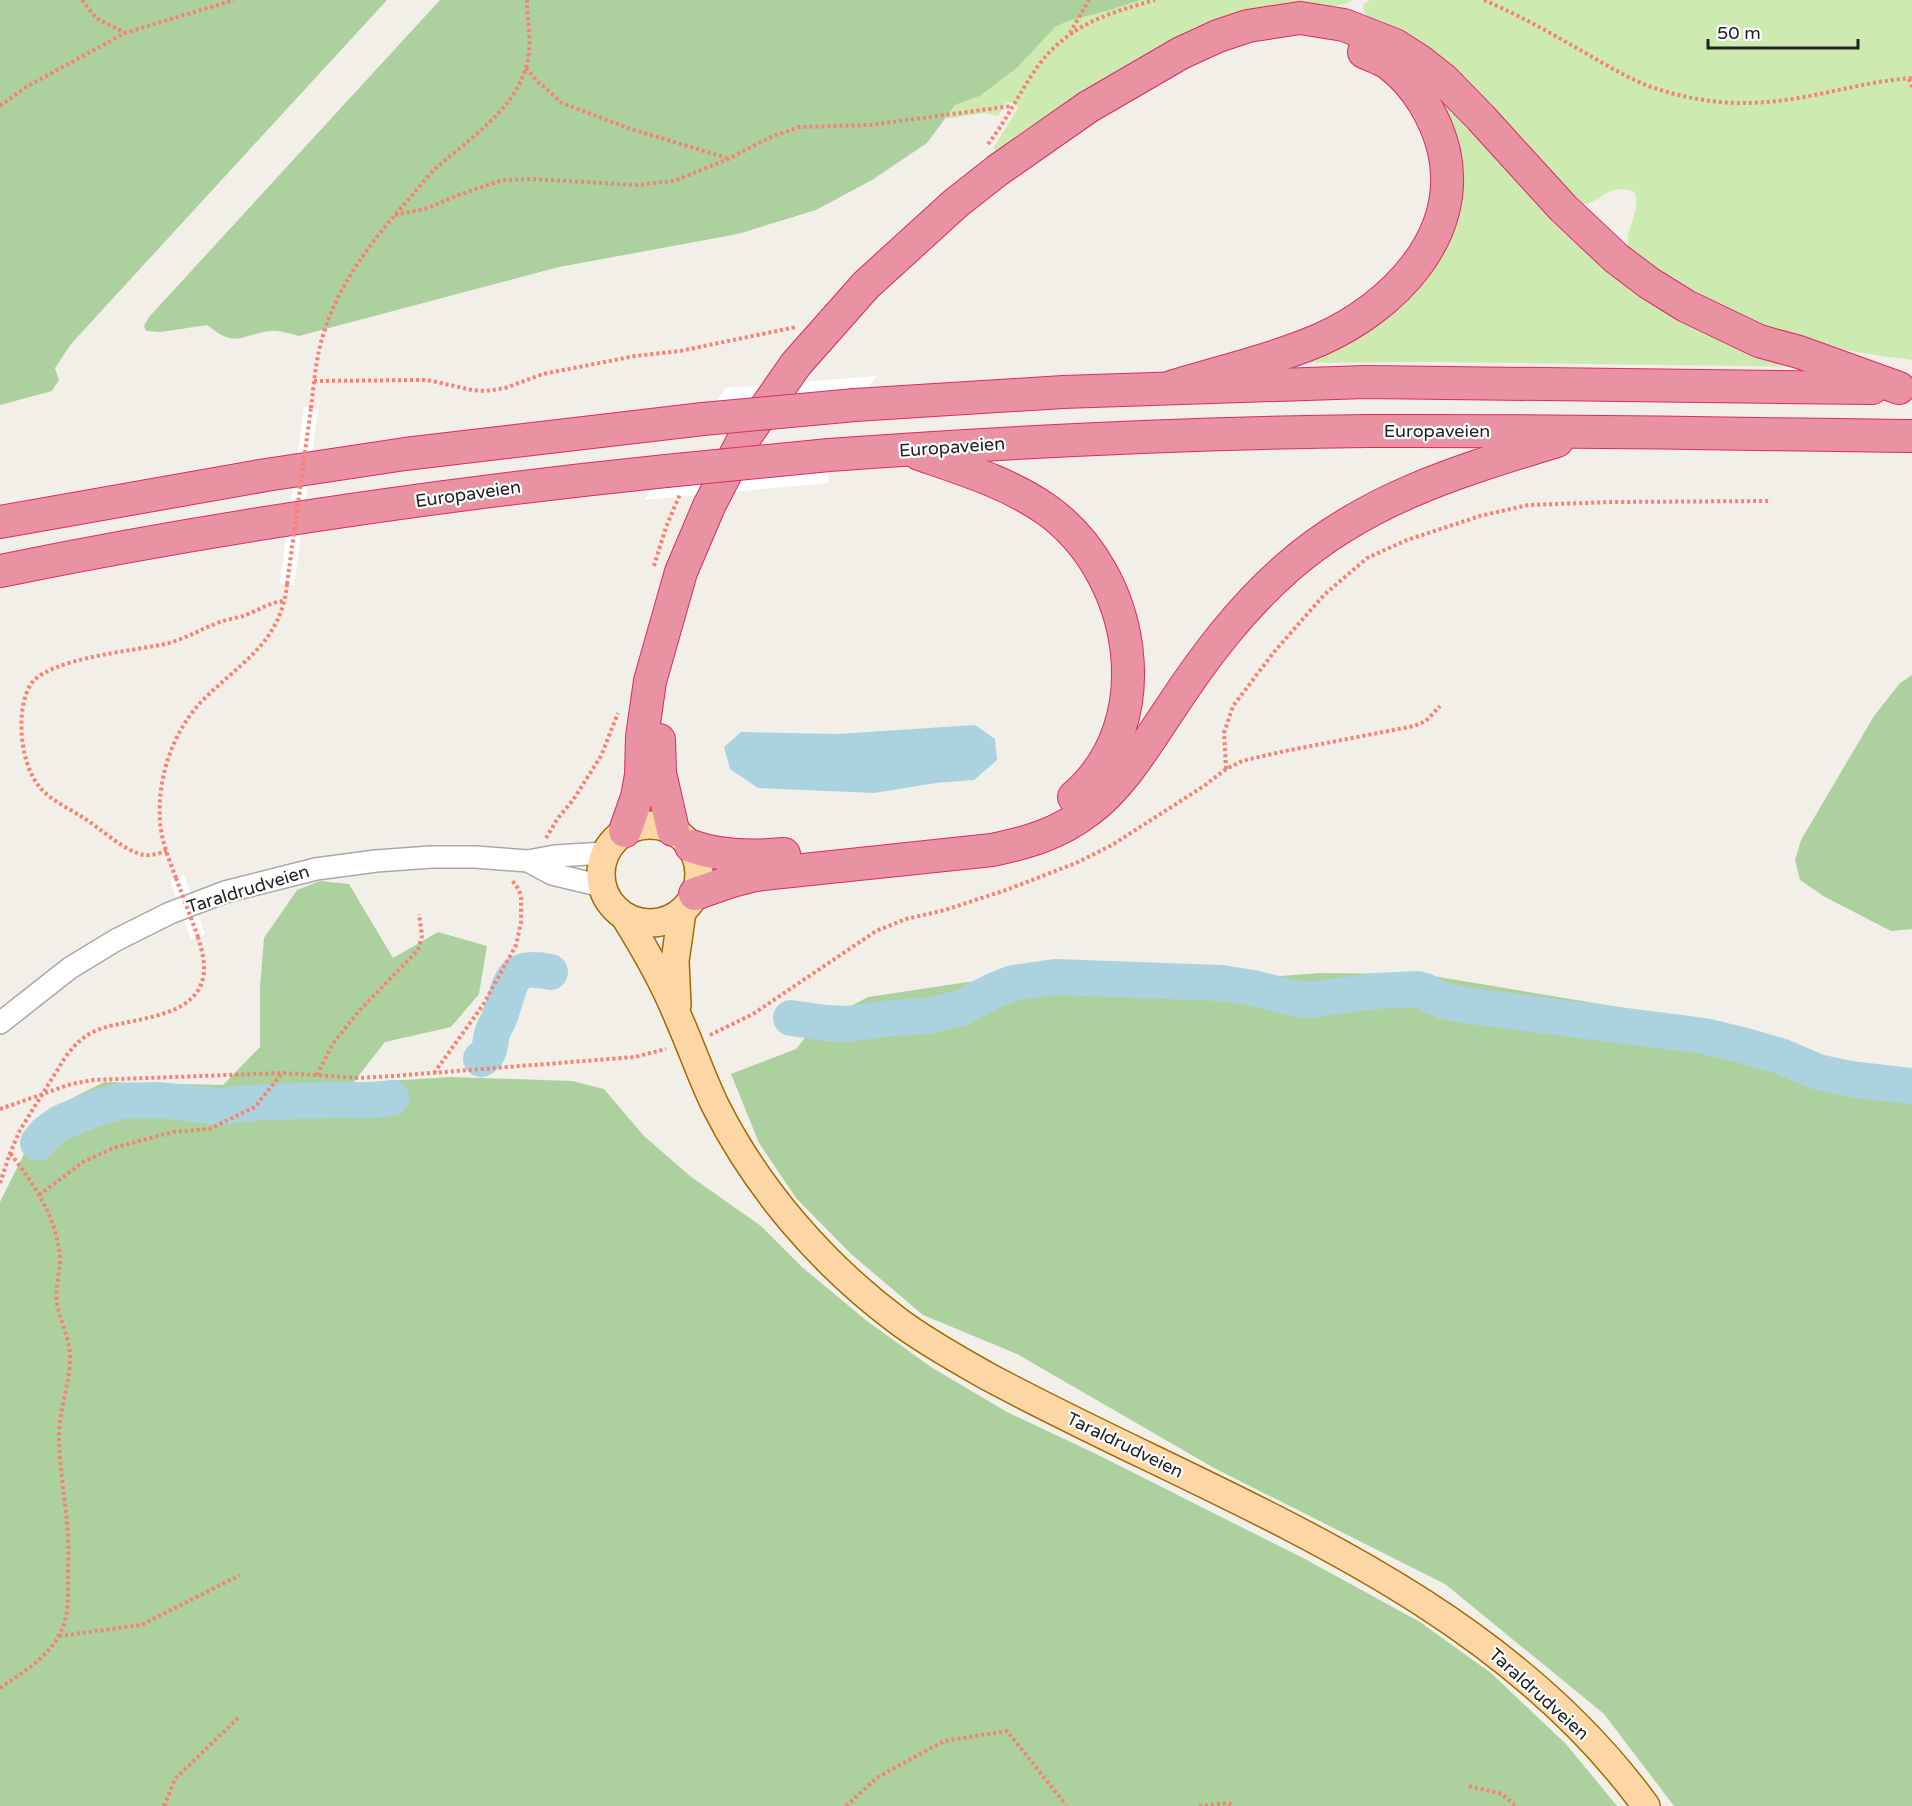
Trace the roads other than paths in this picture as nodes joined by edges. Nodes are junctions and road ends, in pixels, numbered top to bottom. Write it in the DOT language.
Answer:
graph roads {
  1 [pos="1171,387"];
  2 [pos="1905,388"];
  3 [pos="1591,431"];
  4 [pos="1912,436"];
  5 [pos="906,449"];
  6 [pos="0,522"];
  7 [pos="0,571"];
  8 [pos="682,838"];
  9 [pos="615,842"];
  10 [pos="528,861"];
  11 [pos="602,886"];
  12 [pos="689,903"];
  13 [pos="625,917"];
  14 [pos="678,1016"];
  15 [pos="0,1023"];
  16 [pos="1646,1806"];
  1 -- 2 [label="highway"];
  1 -- 6 [label="highway, bridge"];
  1 -- 8 [label="highway"];
  2 -- 9 [label="highway"];
  3 -- 4 [label="highway, Europaveien"];
  3 -- 5 [label="highway, Europaveien"];
  3 -- 12 [label="highway"];
  5 -- 7 [label="highway, Europaveien, bridge"];
  5 -- 8 [label="highway"];
  8 -- 9 [label="main road"];
  8 -- 12 [label="main road"];
  9 -- 10 [label="street, Taraldrudveien"];
  9 -- 11 [label="main road"];
  10 -- 11 [label="street, Taraldrudveien"];
  10 -- 15 [label="street, Taraldrudveien"];
  11 -- 13 [label="main road"];
  12 -- 13 [label="main road"];
  12 -- 14 [label="main road, Taraldrudveien"];
  13 -- 14 [label="main road, Taraldrudveien"];
  14 -- 16 [label="main road, Taraldrudveien"];
}
